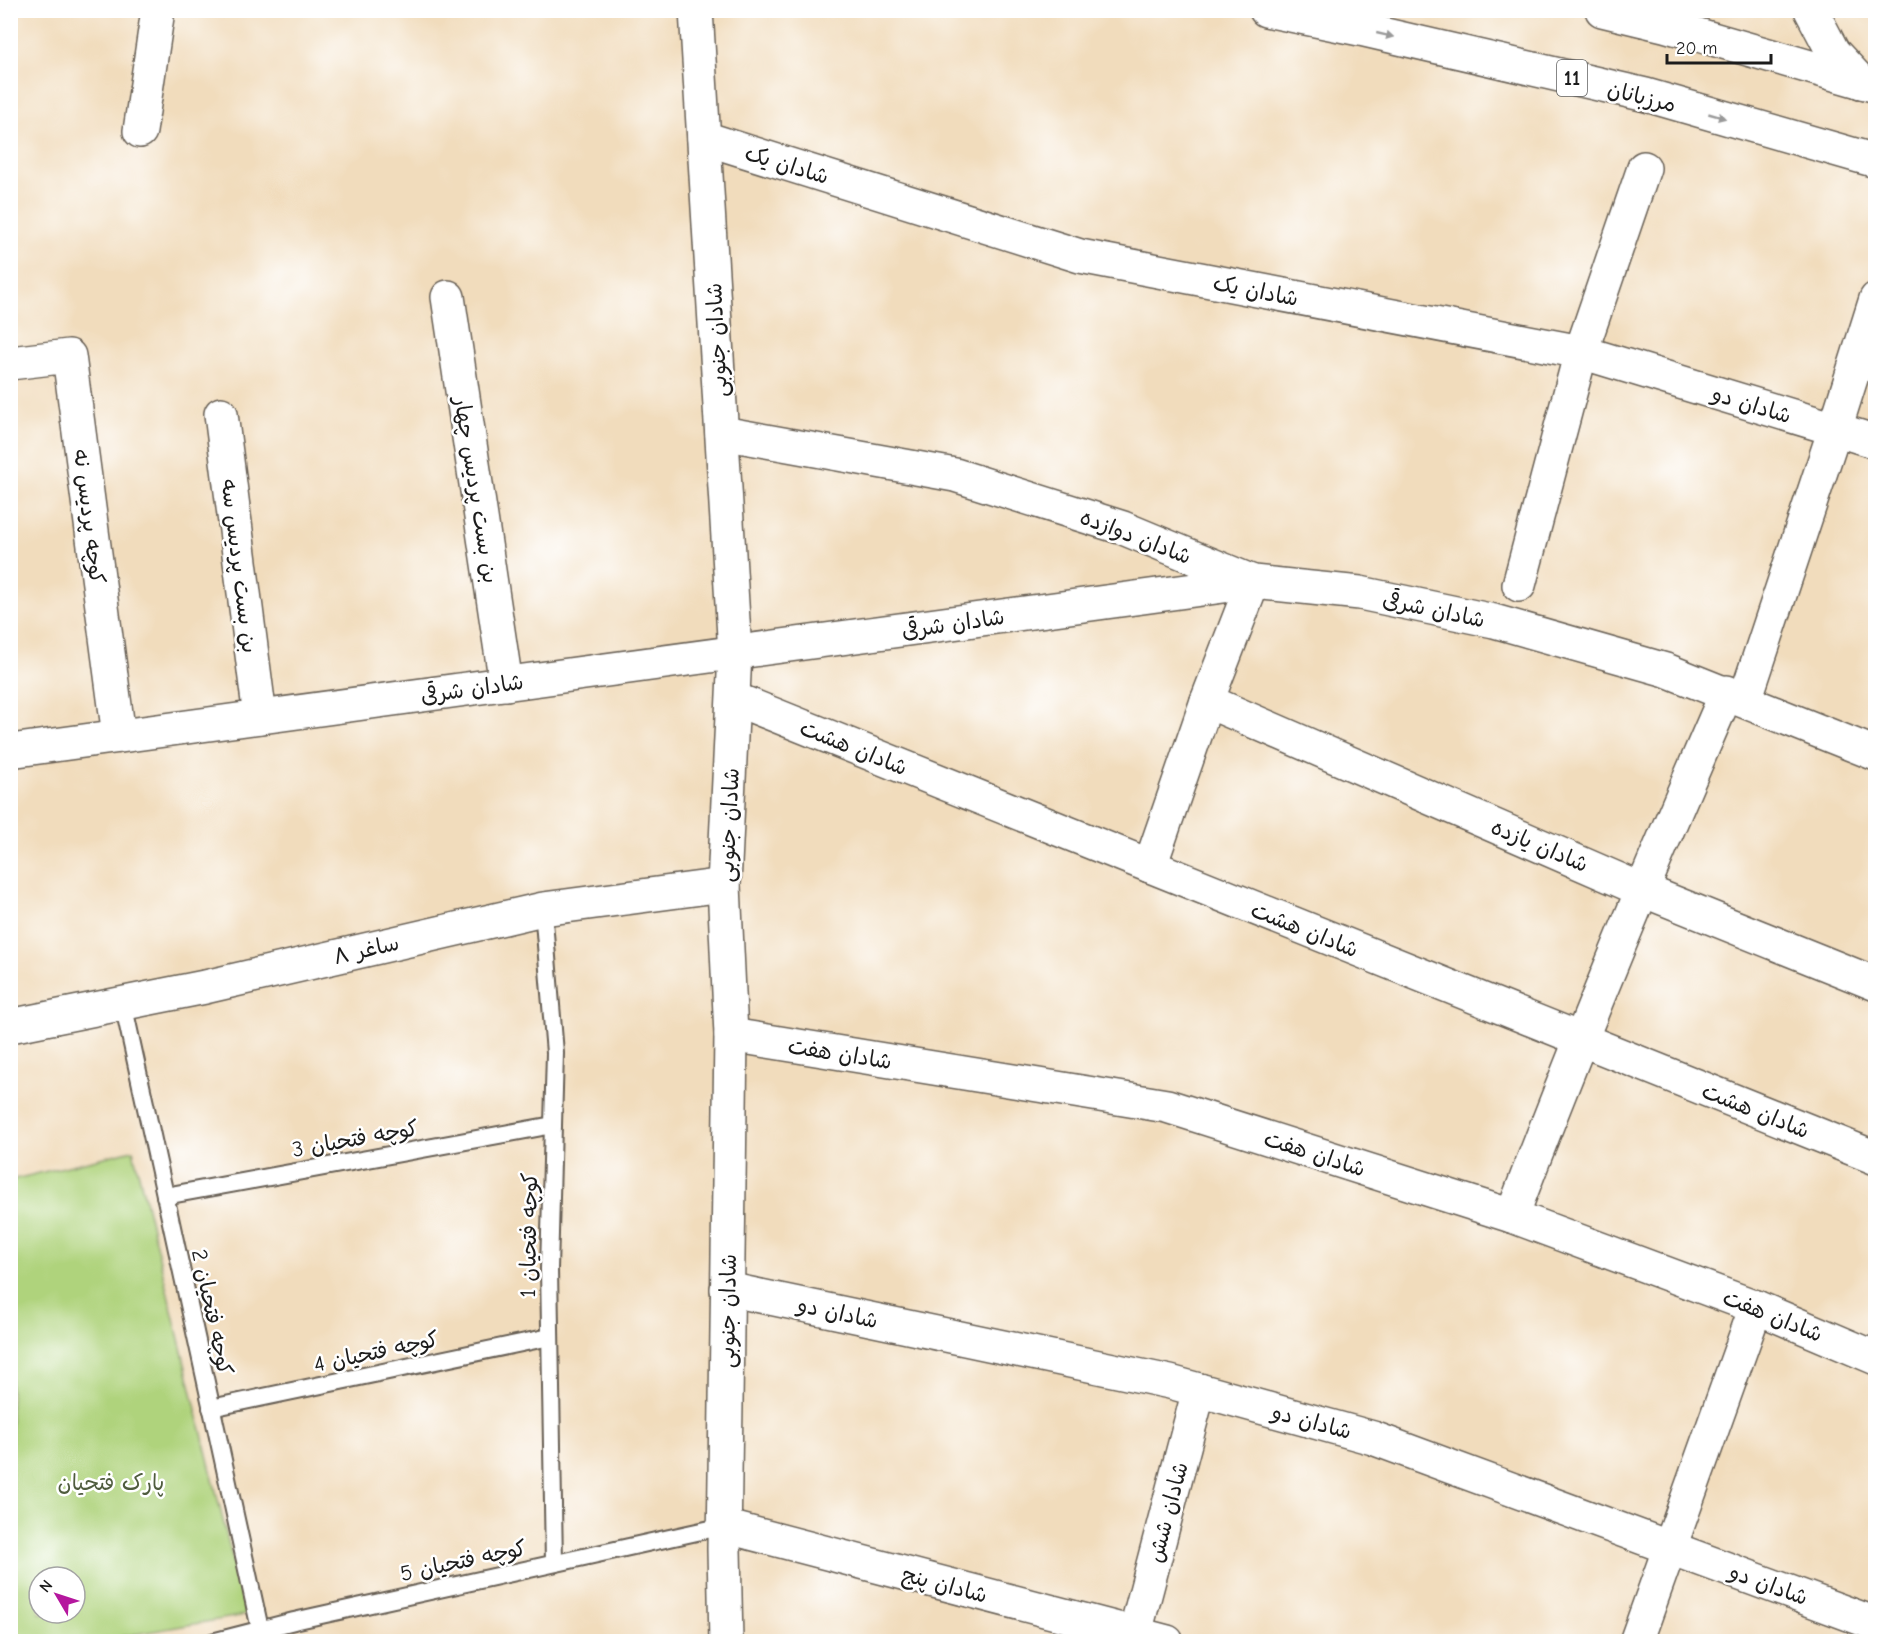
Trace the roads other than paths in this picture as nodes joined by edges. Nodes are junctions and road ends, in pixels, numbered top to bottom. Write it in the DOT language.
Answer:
graph roads {
  1 [pos="158,10"];
  2 [pos="696,10"];
  3 [pos="1266,10"];
  4 [pos="1811,10"];
  5 [pos="1626,12"];
  6 [pos="1868,84"];
  7 [pos="140,131"];
  8 [pos="704,138"];
  9 [pos="1875,161"];
  10 [pos="1644,168"];
  11 [pos="448,297"];
  12 [pos="1875,298"];
  13 [pos="1581,352"];
  14 [pos="10,363"];
  15 [pos="220,414"];
  16 [pos="1835,429"];
  17 [pos="722,433"];
  18 [pos="1875,442"];
  19 [pos="1253,582"];
  20 [pos="1518,585"];
  21 [pos="735,653"];
  22 [pos="506,684"];
  23 [pos="1736,696"];
  24 [pos="735,699"];
  25 [pos="1207,701"];
  26 [pos="260,717"];
  27 [pos="119,736"];
  28 [pos="10,751"];
  29 [pos="1875,754"];
  30 [pos="1150,866"];
  31 [pos="724,885"];
  32 [pos="1641,889"];
  33 [pos="543,909"];
  34 [pos="1875,984"];
  35 [pos="123,1003"];
  36 [pos="10,1026"];
  37 [pos="731,1035"];
  38 [pos="1579,1039"];
  39 [pos="553,1125"];
  40 [pos="1875,1158"];
  41 [pos="165,1196"];
  42 [pos="1512,1216"];
  43 [pos="727,1289"];
  44 [pos="1756,1307"];
  45 [pos="550,1337"];
  46 [pos="1875,1358"];
  47 [pos="1199,1390"];
  48 [pos="211,1408"];
  49 [pos="724,1526"];
  50 [pos="1671,1548"];
  51 [pos="554,1563"];
  52 [pos="1875,1624"];
  53 [pos="260,1629"];
  54 [pos="1135,1633"];
  55 [pos="212,1641"];
  56 [pos="726,1641"];
  57 [pos="1167,1641"];
  58 [pos="1636,1641"];
  1 -- 7 [label="street"];
  2 -- 8 [label="street, شادان جنوبی"];
  3 -- 9 [label="street, مرزبانان / 11, one-way"];
  4 -- 6 [label="street"];
  5 -- 6 [label="street"];
  8 -- 13 [label="street, شادان یک"];
  8 -- 17 [label="street, شادان جنوبی"];
  10 -- 13 [label="street"];
  11 -- 22 [label="street, بن بست پردیس چهار"];
  12 -- 16 [label="street"];
  13 -- 16 [label="street, شادان دو"];
  13 -- 20 [label="street"];
  14 -- 27 [label="street, کوچه پردیس نه"];
  15 -- 26 [label="street, بن بست پردیس سه"];
  16 -- 18 [label="street, شادان دو"];
  16 -- 23 [label="street"];
  17 -- 19 [label="street, شادان دوازده"];
  17 -- 21 [label="street, شادان جنوبی"];
  19 -- 21 [label="street, شادان شرقی"];
  19 -- 23 [label="street, شادان شرقی"];
  19 -- 25 [label="street"];
  21 -- 22 [label="street, شادان شرقی"];
  21 -- 24 [label="street, شادان جنوبی"];
  22 -- 26 [label="street, شادان شرقی"];
  23 -- 29 [label="street, شادان شرقی"];
  23 -- 32 [label="street"];
  24 -- 30 [label="street, شادان هشت"];
  24 -- 31 [label="street, شادان جنوبی"];
  25 -- 30 [label="street"];
  25 -- 32 [label="street, شادان یازده"];
  26 -- 27 [label="street, شادان شرقی"];
  27 -- 28 [label="street, شادان شرقی"];
  30 -- 38 [label="street, شادان هشت"];
  31 -- 33 [label="street, ساغر ٨"];
  31 -- 37 [label="street, شادان جنوبی"];
  32 -- 34 [label="street, شادان یازده"];
  32 -- 38 [label="street"];
  33 -- 35 [label="street, ساغر ٨"];
  33 -- 39 [label="lane, کوچه فتحیان 1"];
  35 -- 36 [label="street, ساغر ٨"];
  35 -- 41 [label="lane, کوچه فتحیان 2"];
  37 -- 42 [label="street, شادان هفت"];
  37 -- 43 [label="street, شادان جنوبی"];
  38 -- 40 [label="street, شادان هشت"];
  38 -- 42 [label="street"];
  39 -- 41 [label="lane, کوچه فتحیان 3"];
  39 -- 45 [label="lane, کوچه فتحیان 1"];
  41 -- 48 [label="lane, کوچه فتحیان 2"];
  42 -- 44 [label="street, شادان هفت"];
  43 -- 47 [label="street, شادان دو"];
  43 -- 49 [label="street, شادان جنوبی"];
  44 -- 46 [label="street, شادان هفت"];
  44 -- 50 [label="street"];
  45 -- 48 [label="lane, کوچه فتحیان 4"];
  45 -- 51 [label="lane, کوچه فتحیان 1"];
  47 -- 50 [label="street, شادان دو"];
  47 -- 54 [label="street, شادان شش"];
  48 -- 53 [label="lane, کوچه فتحیان 2"];
  49 -- 51 [label="lane, کوچه فتحیان 5"];
  49 -- 54 [label="street, شادان پنج"];
  49 -- 56 [label="street, شادان جنوبی"];
  50 -- 52 [label="street, شادان دو"];
  50 -- 58 [label="street"];
  51 -- 53 [label="lane, کوچه فتحیان 5"];
  53 -- 55 [label="lane, کوچه فتحیان 5"];
  54 -- 57 [label="street, شادان پنج"];
}
